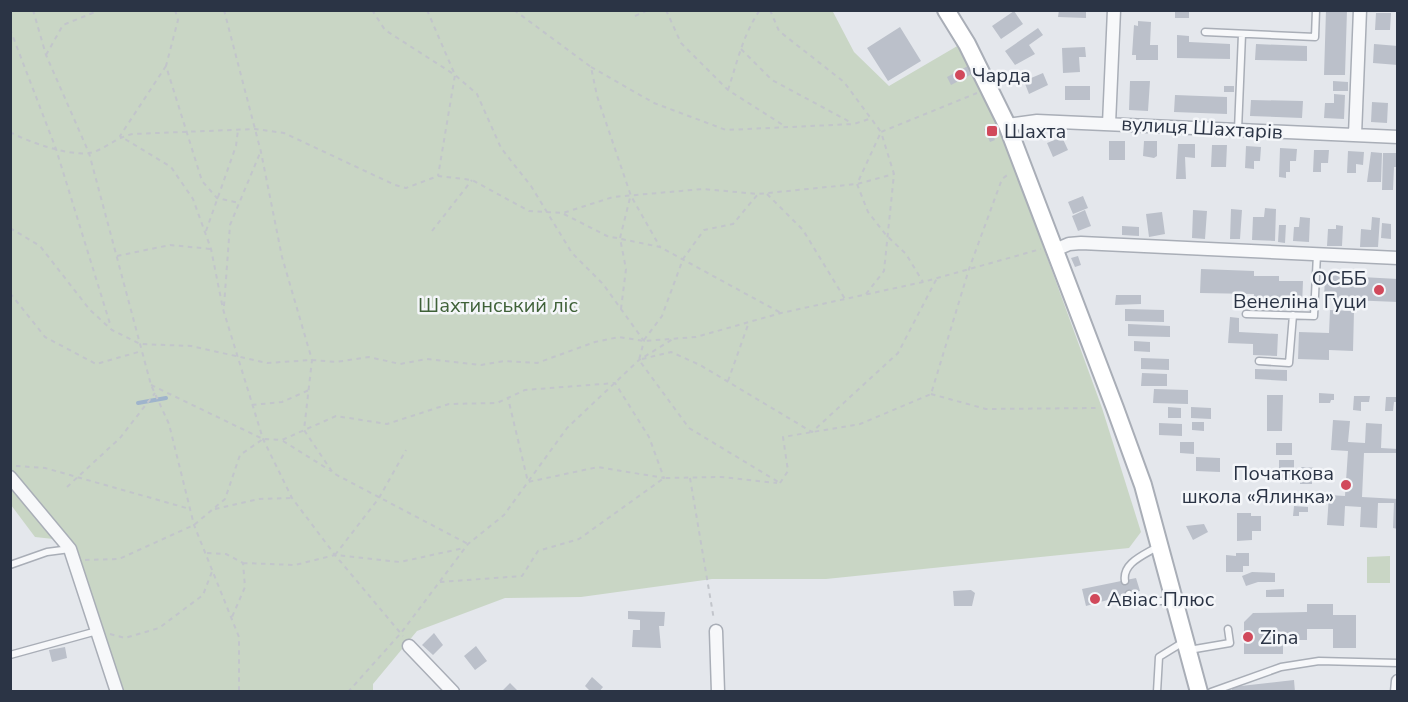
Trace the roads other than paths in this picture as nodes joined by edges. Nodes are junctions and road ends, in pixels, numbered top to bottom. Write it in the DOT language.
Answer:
graph roads {
  1 [pos="946,10"];
  2 [pos="1114,10"];
  3 [pos="1316,10"];
  4 [pos="1360,10"];
  5 [pos="1205,32"];
  6 [pos="1242,34"];
  7 [pos="1109,124"];
  8 [pos="1007,125"];
  9 [pos="1238,130"];
  10 [pos="1355,135"];
  11 [pos="1398,137"];
  12 [pos="1048,249"];
  13 [pos="1317,254"];
  14 [pos="1398,258"];
  15 [pos="1246,314"];
  16 [pos="1293,315"];
  17 [pos="1259,361"];
  18 [pos="10,477"];
  19 [pos="1160,545"];
  20 [pos="72,555"];
  21 [pos="10,565"];
  22 [pos="1125,581"];
  23 [pos="1129,594"];
  24 [pos="1175,600"];
  25 [pos="1228,629"];
  26 [pos="98,630"];
  27 [pos="716,632"];
  28 [pos="1187,645"];
  29 [pos="409,646"];
  30 [pos="10,655"];
  31 [pos="1398,663"];
  32 [pos="1398,681"];
  33 [pos="117,692"];
  34 [pos="453,692"];
  35 [pos="718,692"];
  36 [pos="1157,692"];
  37 [pos="1199,692"];
  38 [pos="1210,692"];
  39 [pos="1397,692"];
  1 -- 8 [label="street"];
  2 -- 7 [label="street"];
  3 -- 6 [label="lane"];
  4 -- 10 [label="street"];
  5 -- 6 [label="lane"];
  6 -- 9 [label="lane"];
  7 -- 8 [label="street, вулиця Шахтарів"];
  7 -- 9 [label="street, вулиця Шахтарів"];
  8 -- 12 [label="street"];
  9 -- 10 [label="street, вулиця Шахтарів"];
  10 -- 11 [label="street, вулиця Шахтарів"];
  12 -- 13 [label="street"];
  12 -- 19 [label="street"];
  13 -- 14 [label="street"];
  13 -- 16 [label="lane"];
  15 -- 16 [label="lane"];
  16 -- 17 [label="lane"];
  18 -- 20 [label="street"];
  19 -- 22 [label="lane"];
  19 -- 24 [label="street"];
  20 -- 21 [label="lane"];
  20 -- 26 [label="street"];
  23 -- 24 [label="lane"];
  24 -- 28 [label="street"];
  25 -- 28 [label="lane"];
  26 -- 30 [label="lane"];
  26 -- 33 [label="street"];
  27 -- 35 [label="street"];
  28 -- 36 [label="lane"];
  28 -- 37 [label="street"];
  29 -- 34 [label="street"];
  31 -- 38 [label="lane"];
  32 -- 39 [label="street"];
}
